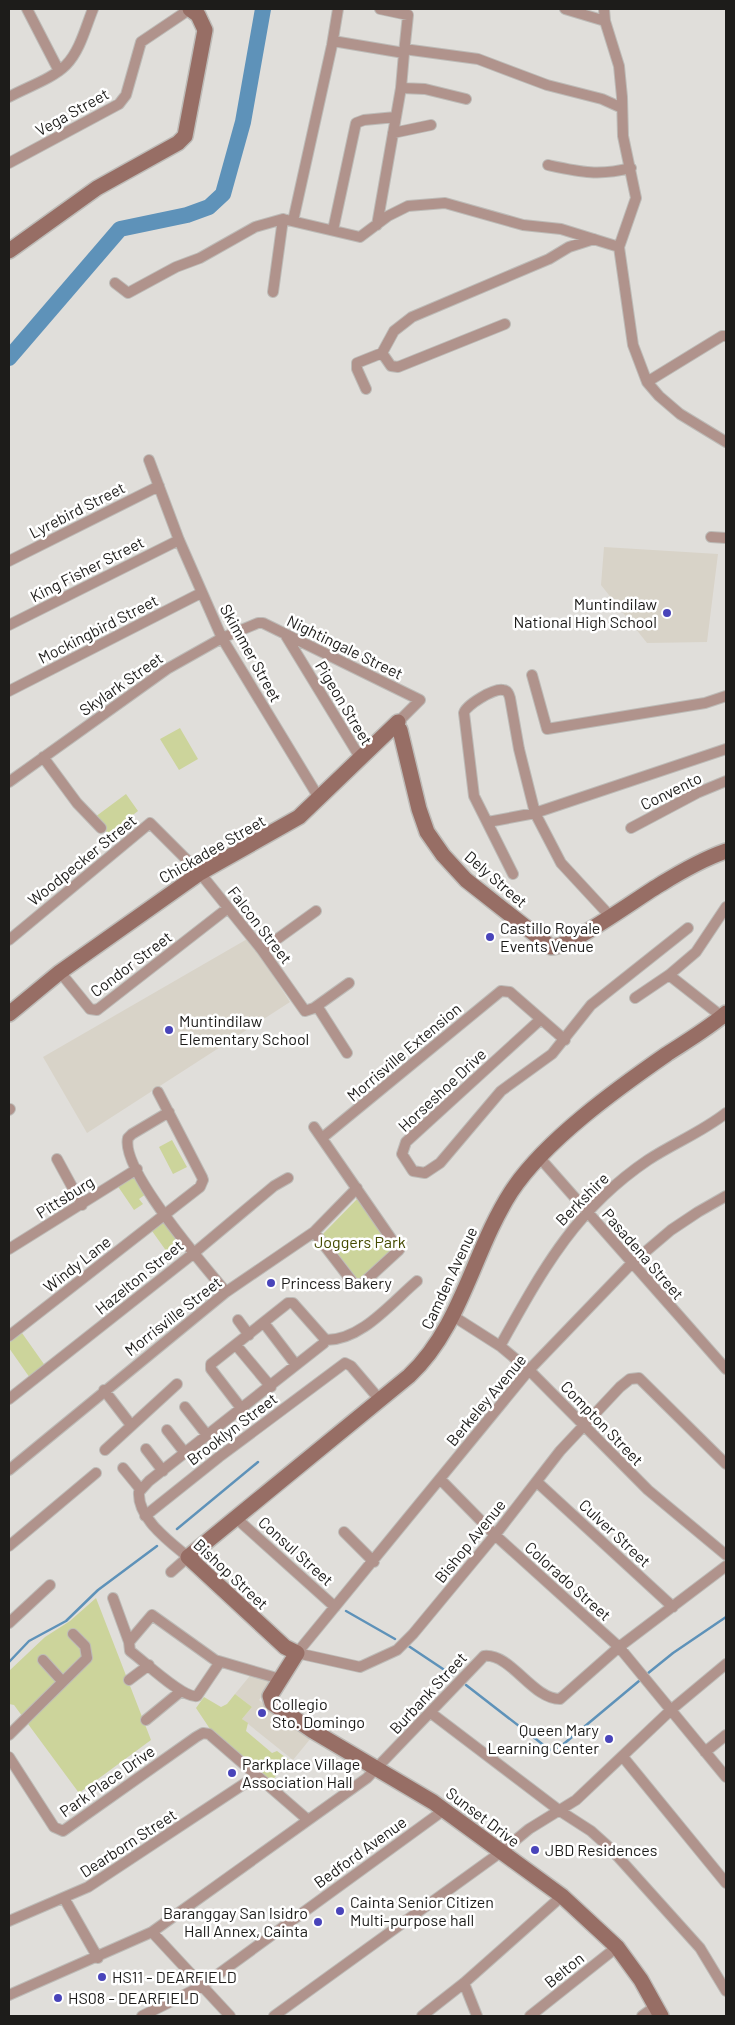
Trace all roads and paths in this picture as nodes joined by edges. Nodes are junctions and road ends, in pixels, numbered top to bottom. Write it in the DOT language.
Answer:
graph roads {
  1 [pos="27,9"];
  2 [pos="93,9"];
  3 [pos="190,9"];
  4 [pos="338,9"];
  5 [pos="380,9"];
  6 [pos="565,9"];
  7 [pos="604,9"];
  8 [pos="605,21"];
  9 [pos="333,41"];
  10 [pos="404,51"];
  11 [pos="59,71"];
  12 [pos="400,88"];
  13 [pos="9,97"];
  14 [pos="466,99"];
  15 [pos="622,108"];
  16 [pos="396,117"];
  17 [pos="432,125"];
  18 [pos="393,133"];
  19 [pos="9,163"];
  20 [pos="548,165"];
  21 [pos="630,168"];
  22 [pos="288,220"];
  23 [pos="377,226"];
  24 [pos="333,230"];
  25 [pos="595,239"];
  26 [pos="619,247"];
  27 [pos="9,251"];
  28 [pos="116,283"];
  29 [pos="273,292"];
  30 [pos="505,324"];
  31 [pos="726,336"];
  32 [pos="382,353"];
  33 [pos="647,382"];
  34 [pos="366,389"];
  35 [pos="726,442"];
  36 [pos="148,460"];
  37 [pos="159,486"];
  38 [pos="711,537"];
  39 [pos="726,538"];
  40 [pos="179,540"];
  41 [pos="9,561"];
  42 [pos="201,593"];
  43 [pos="258,623"];
  44 [pos="9,625"];
  45 [pos="286,636"];
  46 [pos="222,638"];
  47 [pos="532,675"];
  48 [pos="9,691"];
  49 [pos="726,696"];
  50 [pos="420,700"];
  51 [pos="399,726"];
  52 [pos="726,749"];
  53 [pos="44,757"];
  54 [pos="361,759"];
  55 [pos="726,781"];
  56 [pos="9,782"];
  57 [pos="319,798"];
  58 [pos="535,813"];
  59 [pos="488,822"];
  60 [pos="150,823"];
  61 [pos="101,828"];
  62 [pos="630,828"];
  63 [pos="726,851"];
  64 [pos="200,873"];
  65 [pos="513,874"];
  66 [pos="726,907"];
  67 [pos="228,908"];
  68 [pos="316,912"];
  69 [pos="610,916"];
  70 [pos="688,928"];
  71 [pos="9,940"];
  72 [pos="262,950"];
  73 [pos="60,972"];
  74 [pos="669,975"];
  75 [pos="350,983"];
  76 [pos="635,998"];
  77 [pos="317,1006"];
  78 [pos="9,1014"];
  79 [pos="725,1016"];
  80 [pos="541,1019"];
  81 [pos="565,1040"];
  82 [pos="347,1053"];
  83 [pos="158,1092"];
  84 [pos="169,1112"];
  85 [pos="726,1112"];
  86 [pos="314,1127"];
  87 [pos="322,1138"];
  88 [pos="539,1157"];
  89 [pos="57,1158"];
  90 [pos="137,1169"];
  91 [pos="288,1178"];
  92 [pos="357,1188"];
  93 [pos="726,1196"];
  94 [pos="82,1205"];
  95 [pos="586,1212"];
  96 [pos="164,1215"];
  97 [pos="314,1232"];
  98 [pos="9,1249"];
  99 [pos="194,1253"];
  100 [pos="631,1264"];
  101 [pos="416,1281"];
  102 [pos="226,1292"];
  103 [pos="453,1316"];
  104 [pos="238,1320"];
  105 [pos="264,1323"];
  106 [pos="249,1335"];
  107 [pos="9,1336"];
  108 [pos="325,1340"];
  109 [pos="236,1345"];
  110 [pos="500,1346"];
  111 [pos="296,1365"];
  112 [pos="529,1370"];
  113 [pos="726,1370"];
  114 [pos="177,1384"];
  115 [pos="271,1387"];
  116 [pos="104,1390"];
  117 [pos="9,1399"];
  118 [pos="380,1400"];
  119 [pos="185,1407"];
  120 [pos="241,1408"];
  121 [pos="584,1424"];
  122 [pos="131,1425"];
  123 [pos="167,1430"];
  124 [pos="207,1435"];
  125 [pos="146,1449"];
  126 [pos="105,1450"];
  127 [pos="185,1453"];
  128 [pos="726,1464"];
  129 [pos="123,1468"];
  130 [pos="9,1470"];
  131 [pos="163,1471"];
  132 [pos="96,1473"];
  133 [pos="440,1479"];
  134 [pos="537,1482"];
  135 [pos="141,1490"];
  136 [pos="145,1516"];
  137 [pos="236,1518"];
  138 [pos="344,1532"];
  139 [pos="495,1535"];
  140 [pos="9,1546"];
  141 [pos="726,1555"];
  142 [pos="188,1557"];
  143 [pos="374,1562"];
  144 [pos="726,1566"];
  145 [pos="171,1572"];
  146 [pos="50,1585"];
  147 [pos="113,1598"];
  148 [pos="335,1607"];
  149 [pos="673,1607"];
  150 [pos="9,1623"];
  151 [pos="73,1634"];
  152 [pos="129,1642"];
  153 [pos="619,1647"];
  154 [pos="297,1653"];
  155 [pos="43,1660"];
  156 [pos="220,1662"];
  157 [pos="726,1664"];
  158 [pos="149,1665"];
  159 [pos="280,1679"];
  160 [pos="129,1680"];
  161 [pos="62,1681"];
  162 [pos="180,1692"];
  163 [pos="672,1709"];
  164 [pos="431,1713"];
  165 [pos="146,1720"];
  166 [pos="726,1734"];
  167 [pos="9,1735"];
  168 [pos="706,1752"];
  169 [pos="9,1757"];
  170 [pos="622,1757"];
  171 [pos="379,1769"];
  172 [pos="256,1776"];
  173 [pos="726,1777"];
  174 [pos="444,1810"];
  175 [pos="560,1811"];
  176 [pos="308,1820"];
  177 [pos="501,1852"];
  178 [pos="726,1883"];
  179 [pos="562,1896"];
  180 [pos="64,1898"];
  181 [pos="9,1921"];
  182 [pos="152,1932"];
  183 [pos="617,1947"];
  184 [pos="98,1958"];
  185 [pos="464,1983"];
  186 [pos="202,1986"];
  187 [pos="726,1991"];
  188 [pos="9,1995"];
  189 [pos="658,2011"];
  190 [pos="142,2016"];
  191 [pos="230,2016"];
  192 [pos="274,2016"];
  193 [pos="422,2016"];
  194 [pos="477,2016"];
  195 [pos="530,2016"];
  196 [pos="642,2016"];
  1 -- 11 [label="street"];
  2 -- 11 [label="street"];
  3 -- 19 [label="street, Vega Street"];
  3 -- 27 [label="street"];
  4 -- 9 [label="street"];
  5 -- 10 [label="street"];
  6 -- 8 [label="street"];
  7 -- 8 [label="street"];
  8 -- 15 [label="street"];
  9 -- 10 [label="street"];
  9 -- 22 [label="street"];
  10 -- 12 [label="street"];
  10 -- 15 [label="street"];
  11 -- 13 [label="street"];
  12 -- 14 [label="street"];
  12 -- 16 [label="street"];
  15 -- 21 [label="street"];
  16 -- 18 [label="street"];
  16 -- 24 [label="street"];
  17 -- 18 [label="street"];
  18 -- 23 [label="street"];
  20 -- 21 [label="street"];
  21 -- 26 [label="street"];
  22 -- 24 [label="street"];
  22 -- 28 [label="street"];
  22 -- 29 [label="street"];
  23 -- 24 [label="street"];
  23 -- 25 [label="street"];
  25 -- 26 [label="street"];
  25 -- 32 [label="street"];
  26 -- 33 [label="street"];
  30 -- 32 [label="street"];
  31 -- 33 [label="street"];
  32 -- 34 [label="street"];
  33 -- 35 [label="street"];
  36 -- 37 [label="street, Skimmer Street"];
  37 -- 40 [label="street, Skimmer Street"];
  37 -- 41 [label="street, Lyrebird Street"];
  38 -- 39 [label="street"];
  40 -- 42 [label="street, Skimmer Street"];
  40 -- 44 [label="street, King Fisher Street"];
  42 -- 46 [label="street, Skimmer Street"];
  42 -- 48 [label="street, Mockingbird Street"];
  43 -- 45 [label="street, Nightingale Street"];
  43 -- 46 [label="street, Skylark Street"];
  45 -- 50 [label="street, Nightingale Street"];
  45 -- 54 [label="street, Pigeon Street"];
  46 -- 53 [label="street, Skylark Street"];
  46 -- 57 [label="street, Skimmer Street"];
  47 -- 49 [label="street"];
  50 -- 51 [label="street, Chickadee Street"];
  51 -- 54 [label="street, Chickadee Street"];
  51 -- 69 [label="street, Dely Street"];
  52 -- 58 [label="street"];
  53 -- 56 [label="street, Skylark Street"];
  53 -- 61 [label="street"];
  54 -- 57 [label="street, Chickadee Street"];
  55 -- 62 [label="street, Convento"];
  57 -- 64 [label="street, Chickadee Street"];
  58 -- 59 [label="street"];
  58 -- 59 [label="street"];
  58 -- 69 [label="street"];
  59 -- 65 [label="street"];
  60 -- 64 [label="street, Falcon Street"];
  60 -- 71 [label="street, Woodpecker Street"];
  63 -- 69 [label="street, Dely Street"];
  64 -- 67 [label="street, Falcon Street"];
  64 -- 73 [label="street, Chickadee Street"];
  66 -- 74 [label="street"];
  67 -- 72 [label="street, Falcon Street"];
  67 -- 73 [label="street, Condor Street"];
  68 -- 72 [label="street"];
  70 -- 81 [label="street, Horseshoe Drive"];
  72 -- 77 [label="street, Falcon Street"];
  73 -- 78 [label="street, Chickadee Street"];
  74 -- 76 [label="street"];
  74 -- 79 [label="street"];
  75 -- 77 [label="street"];
  77 -- 82 [label="street"];
  79 -- 88 [label="street, Camden Avenue"];
  80 -- 81 [label="street"];
  80 -- 81 [label="street, Horseshoe Drive"];
  80 -- 87 [label="street, Morrisville Extension"];
  83 -- 84 [label="street, Windy Lane"];
  84 -- 90 [label="street"];
  84 -- 96 [label="street, Windy Lane"];
  85 -- 95 [label="street, Berkshire"];
  86 -- 87 [label="street"];
  87 -- 92 [label="street"];
  88 -- 95 [label="street, Pasadena Street"];
  88 -- 103 [label="street, Camden Avenue"];
  89 -- 94 [label="street"];
  90 -- 94 [label="street, Pittsburg"];
  90 -- 96 [label="street"];
  91 -- 99 [label="street, Hazelton Street"];
  92 -- 97 [label="street, Morrisville Street"];
  92 -- 97 [label="street"];
  93 -- 100 [label="street, Berkeley Avenue"];
  94 -- 98 [label="street, Pittsburg"];
  95 -- 100 [label="street, Pasadena Street"];
  95 -- 110 [label="street, Berkshire"];
  96 -- 99 [label="street"];
  96 -- 107 [label="street, Windy Lane"];
  97 -- 102 [label="street, Morrisville Street"];
  99 -- 102 [label="street"];
  99 -- 117 [label="street, Hazelton Street"];
  100 -- 112 [label="street, Berkeley Avenue"];
  100 -- 113 [label="street, Pasadena Street"];
  101 -- 108 [label="street"];
  102 -- 116 [label="street, Morrisville Street"];
  103 -- 110 [label="street, Compton Street"];
  103 -- 118 [label="street, Camden Avenue"];
  104 -- 106 [label="street"];
  105 -- 106 [label="street"];
  105 -- 108 [label="street"];
  105 -- 111 [label="street"];
  106 -- 109 [label="street"];
  108 -- 111 [label="street"];
  109 -- 115 [label="street"];
  109 -- 120 [label="street"];
  110 -- 112 [label="street, Compton Street"];
  111 -- 115 [label="street"];
  112 -- 121 [label="street, Compton Street"];
  112 -- 133 [label="street, Berkeley Avenue"];
  114 -- 122 [label="street"];
  115 -- 120 [label="street"];
  116 -- 122 [label="street"];
  116 -- 130 [label="street, Morrisville Street"];
  118 -- 136 [label="street, Brooklyn Street"];
  118 -- 137 [label="street, Camden Avenue"];
  119 -- 124 [label="street"];
  120 -- 124 [label="street"];
  121 -- 128 [label="street, Bishop Avenue"];
  121 -- 134 [label="street, Bishop Avenue"];
  121 -- 141 [label="street, Compton Street"];
  122 -- 126 [label="street"];
  123 -- 127 [label="street"];
  124 -- 127 [label="street"];
  125 -- 131 [label="street"];
  127 -- 131 [label="street"];
  129 -- 135 [label="street"];
  131 -- 135 [label="street"];
  132 -- 140 [label="street"];
  133 -- 139 [label="street, Colorado Street"];
  133 -- 143 [label="street, Berkeley Avenue"];
  134 -- 139 [label="street, Bishop Avenue"];
  134 -- 149 [label="street, Culver Street"];
  135 -- 136 [label="street"];
  136 -- 142 [label="street, Bishop Street"];
  137 -- 142 [label="street, Camden Avenue"];
  137 -- 148 [label="street, Consul Street"];
  138 -- 143 [label="street"];
  139 -- 153 [label="street, Colorado Street"];
  139 -- 154 [label="street, Bishop Avenue"];
  142 -- 145 [label="street, Camden Avenue"];
  142 -- 154 [label="street, Bishop Street"];
  143 -- 148 [label="street, Berkeley Avenue"];
  144 -- 149 [label="street, Burbank Street"];
  146 -- 150 [label="street"];
  147 -- 152 [label="street"];
  148 -- 154 [label="street, Berkeley Avenue"];
  149 -- 153 [label="street, Burbank Street"];
  151 -- 161 [label="street"];
  152 -- 156 [label="street"];
  152 -- 158 [label="street"];
  153 -- 163 [label="street, Colorado Street"];
  153 -- 164 [label="street, Burbank Street"];
  154 -- 159 [label="street"];
  155 -- 161 [label="street"];
  156 -- 159 [label="street"];
  156 -- 162 [label="street"];
  157 -- 163 [label="street"];
  158 -- 160 [label="street"];
  158 -- 162 [label="street"];
  159 -- 171 [label="street, Sunset Drive"];
  161 -- 167 [label="street"];
  162 -- 165 [label="street"];
  163 -- 168 [label="street, Colorado Street"];
  163 -- 170 [label="street"];
  164 -- 171 [label="street, Burbank Street"];
  164 -- 175 [label="street"];
  166 -- 168 [label="street"];
  168 -- 173 [label="street, Colorado Street"];
  169 -- 172 [label="street, Park Place Drive"];
  170 -- 175 [label="street"];
  170 -- 178 [label="street"];
  171 -- 174 [label="street, Sunset Drive"];
  171 -- 176 [label="street, Burbank Street"];
  172 -- 176 [label="street"];
  172 -- 180 [label="street, Dearborn Street"];
  174 -- 177 [label="street, Sunset Drive"];
  174 -- 186 [label="street, Bedford Avenue"];
  175 -- 177 [label="street"];
  175 -- 187 [label="street"];
  176 -- 182 [label="street, Burbank Street"];
  177 -- 179 [label="street, Sunset Drive"];
  177 -- 192 [label="street"];
  179 -- 183 [label="street, Sunset Drive"];
  179 -- 185 [label="street"];
  180 -- 181 [label="street, Dearborn Street"];
  180 -- 184 [label="street"];
  182 -- 184 [label="street, Burbank Street"];
  182 -- 186 [label="street"];
  183 -- 189 [label="street, Sunset Drive"];
  183 -- 195 [label="street, Belton"];
  184 -- 188 [label="street, Burbank Street"];
  185 -- 193 [label="street"];
  185 -- 194 [label="street"];
  186 -- 190 [label="street, Bedford Avenue"];
  186 -- 191 [label="street"];
  189 -- 196 [label="street"];
}
